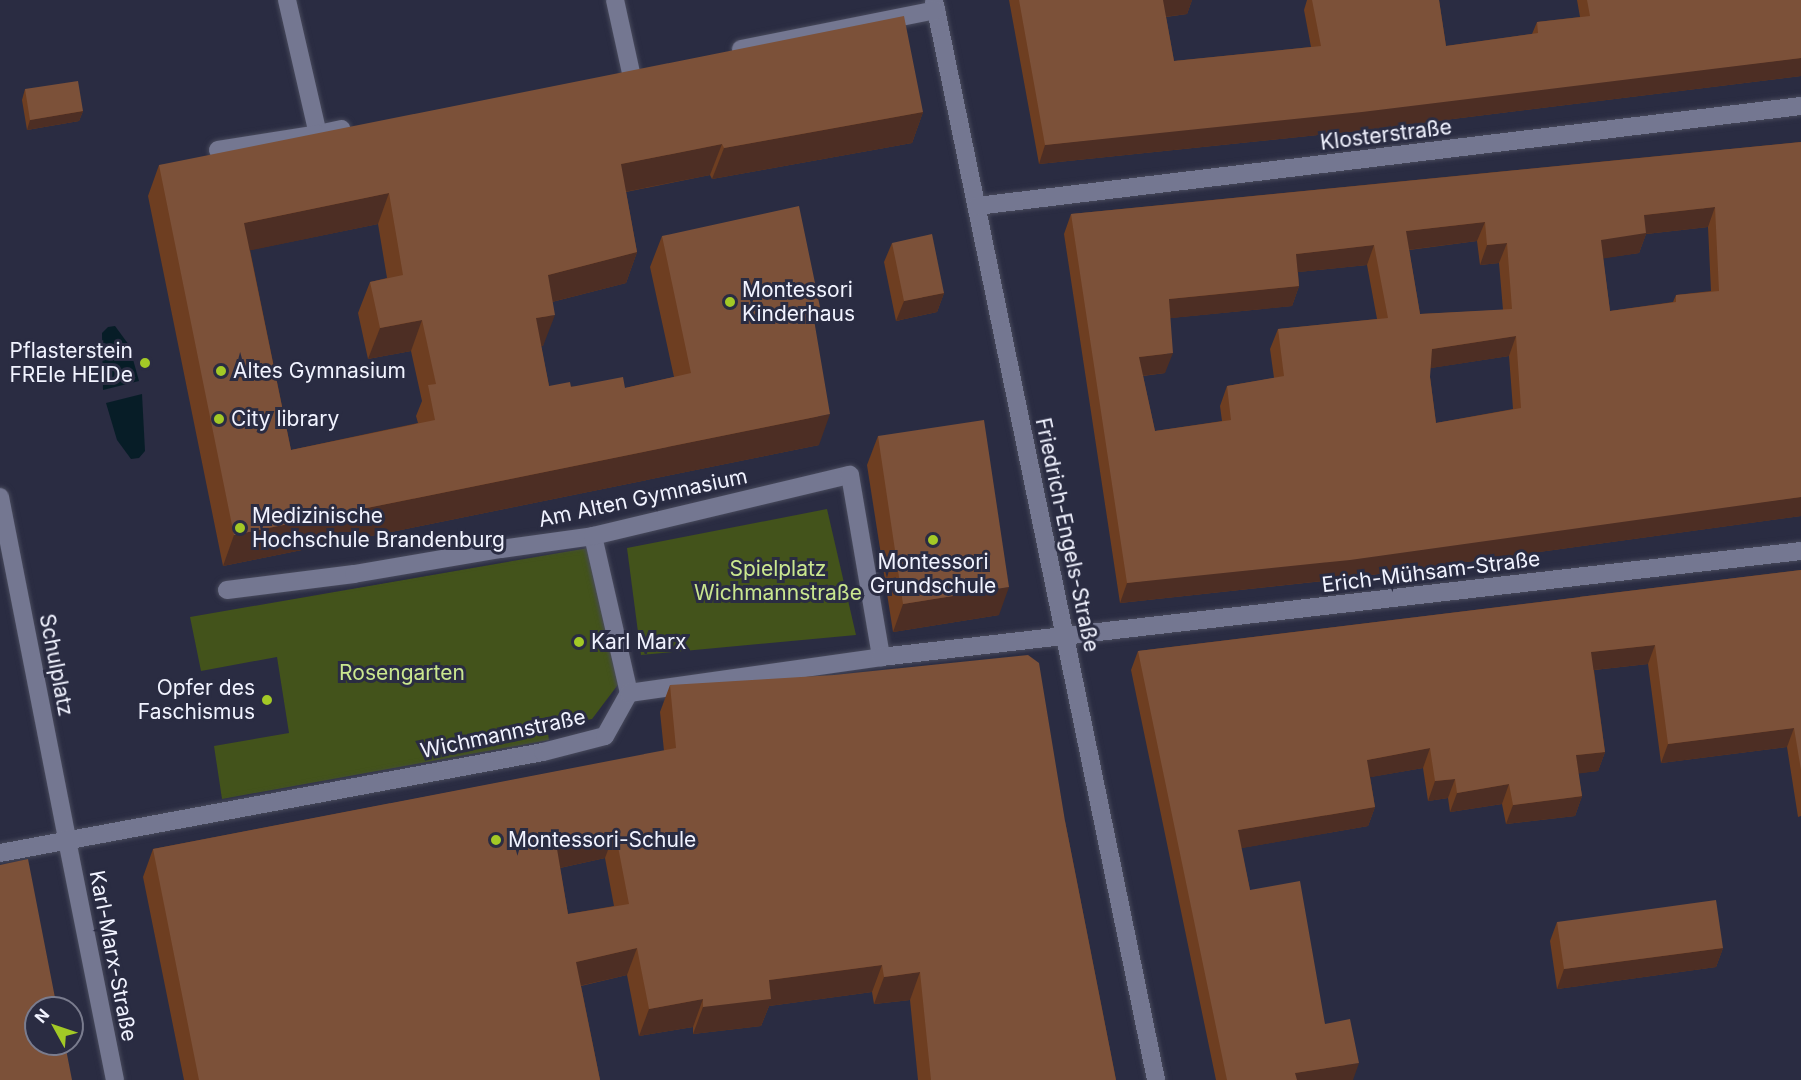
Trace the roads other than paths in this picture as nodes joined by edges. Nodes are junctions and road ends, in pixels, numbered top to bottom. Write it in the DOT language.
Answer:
graph roads {
  1 [pos="287,0"];
  2 [pos="615,0"];
  3 [pos="935,5"];
  4 [pos="721,53"];
  5 [pos="654,68"];
  6 [pos="631,73"];
  7 [pos="608,77"];
  8 [pos="1801,106"];
  9 [pos="365,124"];
  10 [pos="318,134"];
  11 [pos="218,150"];
  12 [pos="977,206"];
  13 [pos="0,497"];
  14 [pos="593,536"];
  15 [pos="1801,551"];
  16 [pos="227,590"];
  17 [pos="1065,637"];
  18 [pos="881,657"];
  19 [pos="629,693"];
  20 [pos="67,840"];
  21 [pos="0,853"];
  22 [pos="115,1080"];
  23 [pos="1156,1080"];
  1 -- 10 [label="street"];
  2 -- 6 [label="street"];
  3 -- 4 [label="street"];
  3 -- 12 [label="street, Friedrich-Engels-Straße"];
  5 -- 6 [label="street"];
  6 -- 7 [label="street"];
  8 -- 12 [label="street, Klosterstraße"];
  9 -- 10 [label="street"];
  10 -- 11 [label="street"];
  12 -- 17 [label="street, Friedrich-Engels-Straße"];
  13 -- 20 [label="street, Schulplatz"];
  14 -- 16 [label="street, Am Alten Gymnasium"];
  14 -- 18 [label="street, Am Alten Gymnasium"];
  14 -- 19 [label="street"];
  15 -- 17 [label="street, Erich-Mühsam-Straße"];
  17 -- 18 [label="street"];
  17 -- 23 [label="street, Friedrich-Engels-Straße"];
  18 -- 19 [label="street"];
  19 -- 20 [label="street, Wichmannstraße"];
  20 -- 21 [label="street, Wichmannstraße"];
  20 -- 22 [label="street, Karl-Marx-Straße"];
}
